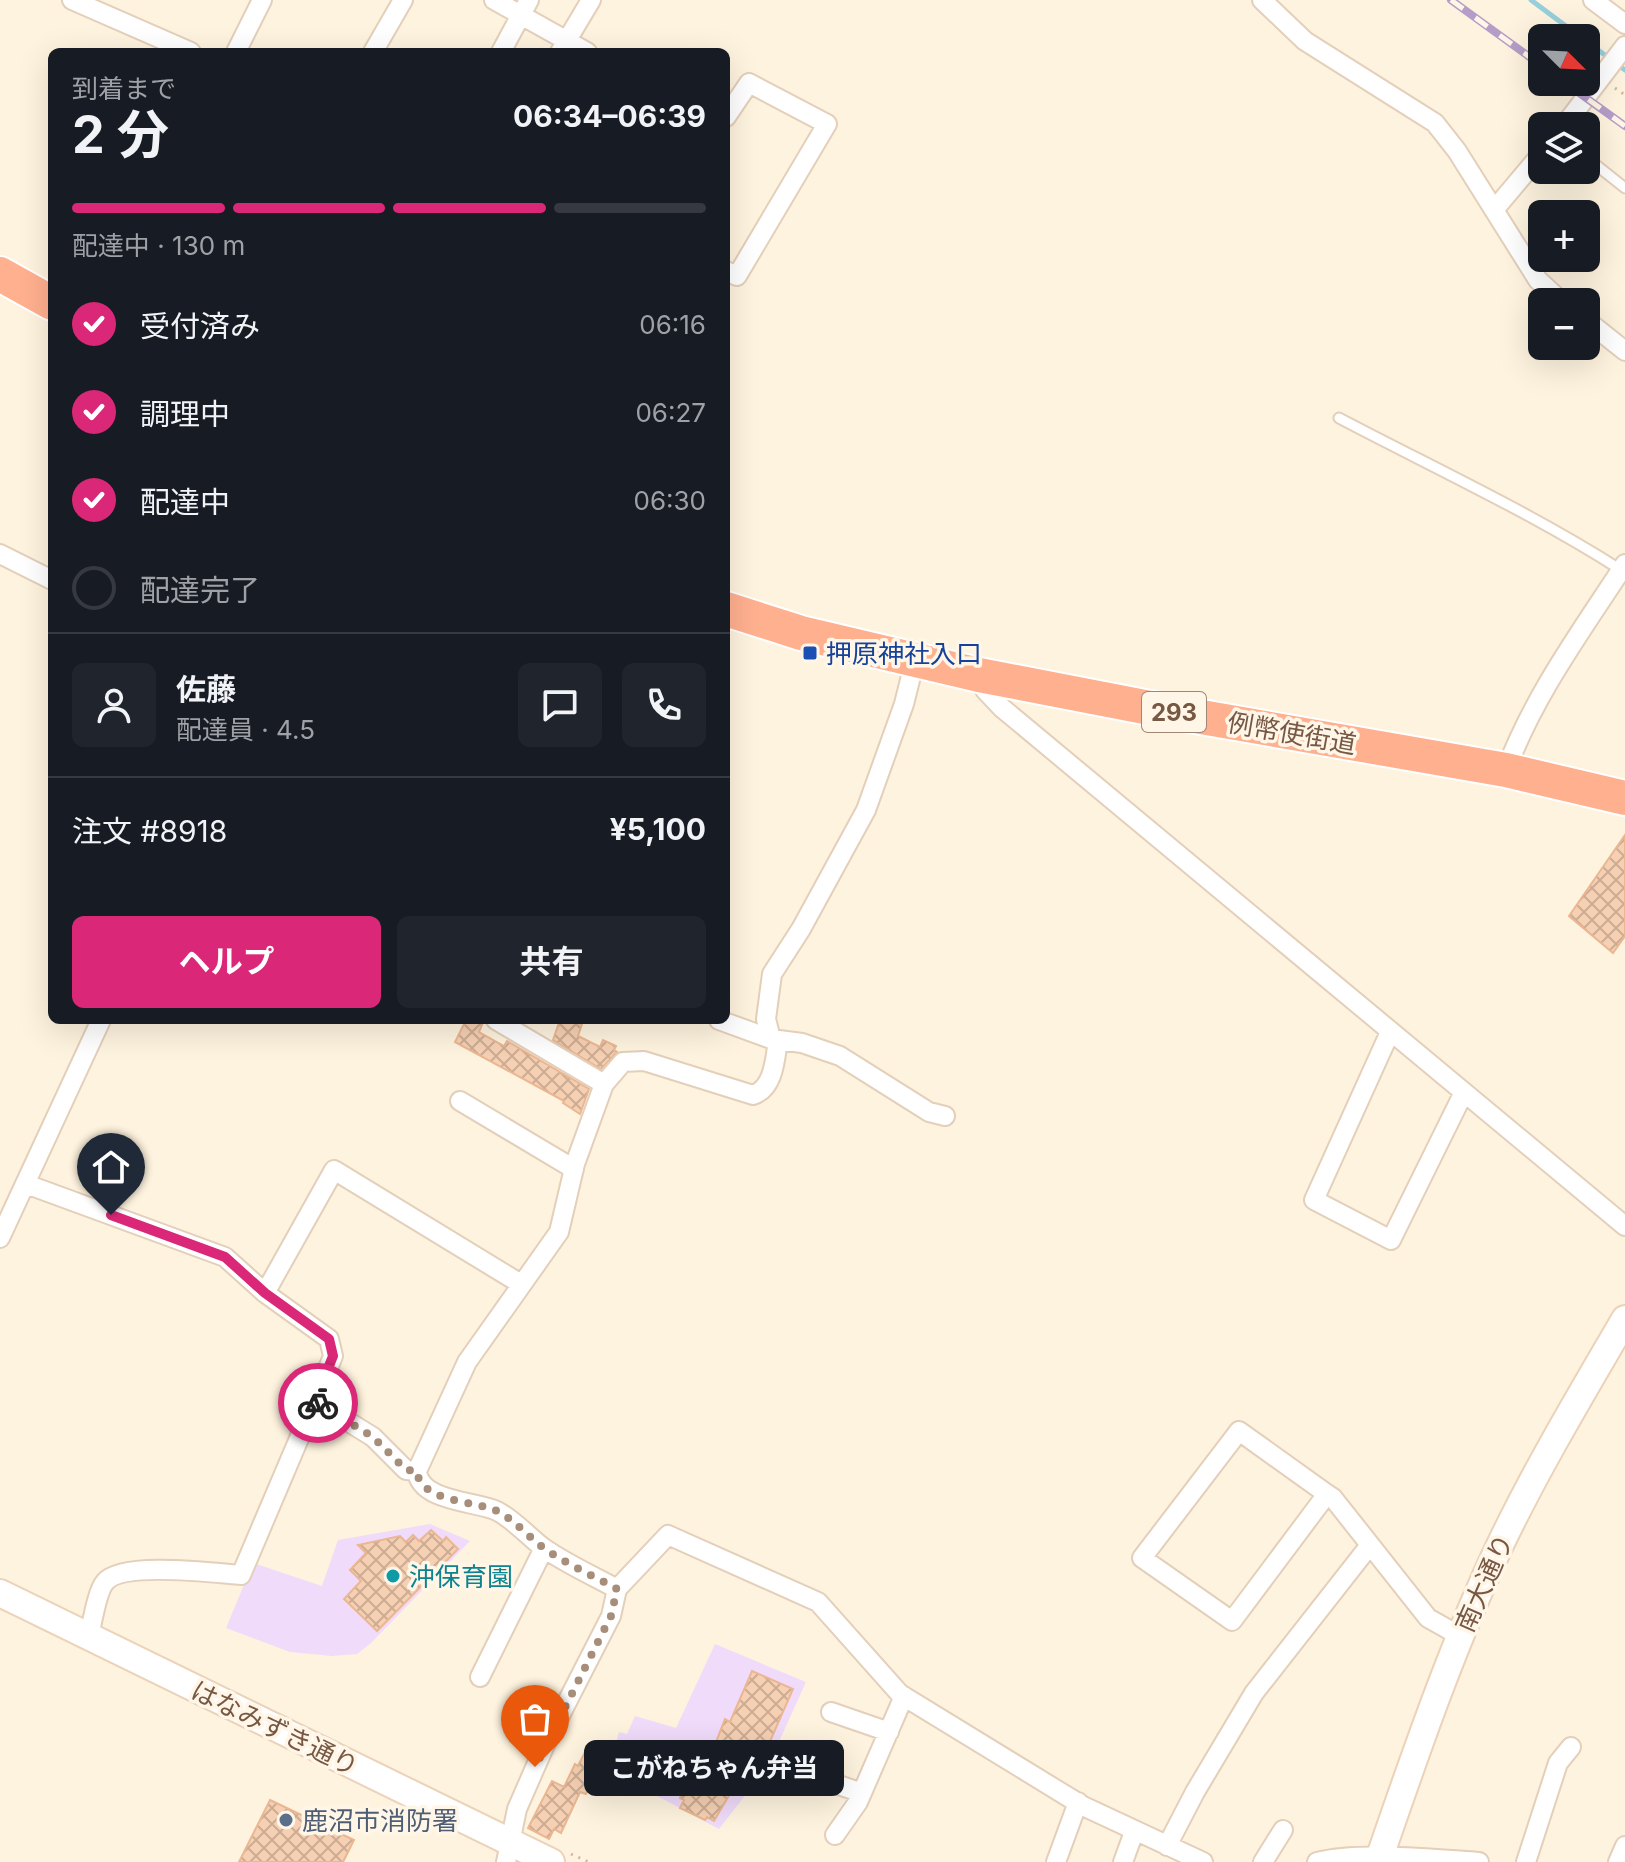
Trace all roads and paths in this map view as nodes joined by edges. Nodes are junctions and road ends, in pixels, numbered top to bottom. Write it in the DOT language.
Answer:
graph roads {
  1 [pos="72,0"];
  2 [pos="262,0"];
  3 [pos="403,0"];
  4 [pos="494,0"];
  5 [pos="591,0"];
  6 [pos="1262,0"];
  7 [pos="1593,0"];
  8 [pos="525,7"];
  9 [pos="1625,24"];
  10 [pos="563,46"];
  11 [pos="1625,46"];
  12 [pos="182,48"];
  13 [pos="238,48"];
  14 [pos="375,48"];
  15 [pos="503,48"];
  16 [pos="730,111"];
  17 [pos="1575,112"];
  18 [pos="1600,168"];
  19 [pos="1528,170"];
  20 [pos="1625,188"];
  21 [pos="1494,210"];
  22 [pos="730,273"];
  23 [pos="0,274"];
  24 [pos="1547,288"];
  25 [pos="48,301"];
  26 [pos="1600,331"];
  27 [pos="1625,351"];
  28 [pos="1339,418"];
  29 [pos="0,554"];
  30 [pos="1623,567"];
  31 [pos="48,578"];
  32 [pos="730,610"];
  33 [pos="915,660"];
  34 [pos="979,675"];
  35 [pos="1506,770"];
  36 [pos="1625,798"];
  37 [pos="99,1024"];
  38 [pos="503,1024"];
  39 [pos="730,1024"];
  40 [pos="1390,1032"];
  41 [pos="774,1040"];
  42 [pos="604,1084"];
  43 [pos="1464,1092"];
  44 [pos="460,1101"];
  45 [pos="945,1116"];
  46 [pos="574,1169"];
  47 [pos="26,1184"];
  48 [pos="8,1199"];
  49 [pos="1625,1226"];
  50 [pos="0,1238"];
  51 [pos="521,1284"];
  52 [pos="265,1293"];
  53 [pos="1625,1319"];
  54 [pos="315,1401"];
  55 [pos="417,1471"];
  56 [pos="1327,1494"];
  57 [pos="1370,1545"];
  58 [pos="544,1548"];
  59 [pos="617,1589"];
  60 [pos="0,1593"];
  61 [pos="89,1636"];
  62 [pos="1460,1636"];
  63 [pos="480,1677"];
  64 [pos="904,1696"];
  65 [pos="831,1712"];
  66 [pos="889,1732"];
  67 [pos="1571,1747"];
  68 [pos="807,1774"];
  69 [pos="862,1793"];
  70 [pos="1078,1802"];
  71 [pos="1283,1830"];
  72 [pos="1134,1832"];
  73 [pos="835,1835"];
  74 [pos="1167,1846"];
  75 [pos="1625,1846"];
  76 [pos="508,1852"];
  77 [pos="1379,1860"];
  78 [pos="551,1862"];
  79 [pos="1056,1862"];
  80 [pos="1123,1862"];
  81 [pos="1203,1862"];
  82 [pos="1263,1862"];
  83 [pos="1317,1862"];
  84 [pos="1478,1862"];
  85 [pos="1526,1862"];
  86 [pos="1618,1862"];
  1 -- 12 [label="street"];
  2 -- 13 [label="street"];
  3 -- 14 [label="street"];
  4 -- 8 [label="street"];
  5 -- 10 [label="street"];
  6 -- 21 [label="street"];
  7 -- 9 [label="street"];
  8 -- 10 [label="street"];
  8 -- 15 [label="street"];
  11 -- 17 [label="street"];
  16 -- 22 [label="street"];
  18 -- 20 [label="lane"];
  19 -- 21 [label="street"];
  21 -- 24 [label="street"];
  23 -- 25 [label="highway"];
  26 -- 27 [label="street"];
  28 -- 30 [label="lane"];
  29 -- 31 [label="street"];
  30 -- 35 [label="street"];
  32 -- 33 [label="highway, 例幣使街道 / 293"];
  33 -- 34 [label="highway, 例幣使街道 / 293"];
  33 -- 41 [label="street"];
  34 -- 35 [label="highway, 例幣使街道 / 293"];
  34 -- 40 [label="street"];
  35 -- 36 [label="highway, 例幣使街道 / 293"];
  37 -- 47 [label="street"];
  38 -- 42 [label="street"];
  39 -- 41 [label="street"];
  40 -- 43 [label="street"];
  40 -- 43 [label="street"];
  41 -- 42 [label="street"];
  41 -- 45 [label="street"];
  42 -- 46 [label="street"];
  43 -- 49 [label="street"];
  44 -- 46 [label="street"];
  46 -- 51 [label="street"];
  47 -- 48 [label="street"];
  47 -- 52 [label="street"];
  48 -- 50 [label="street"];
  51 -- 52 [label="street"];
  51 -- 55 [label="street"];
  52 -- 54 [label="street"];
  53 -- 62 [label="street, 南大通り"];
  54 -- 55 [label="street"];
  54 -- 61 [label="street"];
  55 -- 58 [label="street"];
  56 -- 56 [label="street"];
  56 -- 57 [label="street"];
  57 -- 62 [label="street"];
  57 -- 74 [label="street"];
  58 -- 59 [label="street"];
  58 -- 63 [label="street"];
  59 -- 64 [label="street"];
  59 -- 76 [label="street"];
  60 -- 61 [label="street, はなみずき通り"];
  61 -- 76 [label="street, はなみずき通り"];
  62 -- 77 [label="street, 南大通り"];
  64 -- 66 [label="street"];
  64 -- 70 [label="street"];
  65 -- 66 [label="street"];
  66 -- 69 [label="street"];
  67 -- 85 [label="street"];
  68 -- 69 [label="street"];
  69 -- 73 [label="street"];
  70 -- 72 [label="street"];
  70 -- 79 [label="street"];
  71 -- 82 [label="street"];
  72 -- 74 [label="street"];
  72 -- 80 [label="street"];
  74 -- 81 [label="street"];
  75 -- 86 [label="street"];
  76 -- 78 [label="street, はなみずき通り"];
  77 -- 83 [label="street"];
  77 -- 84 [label="street"];
}
